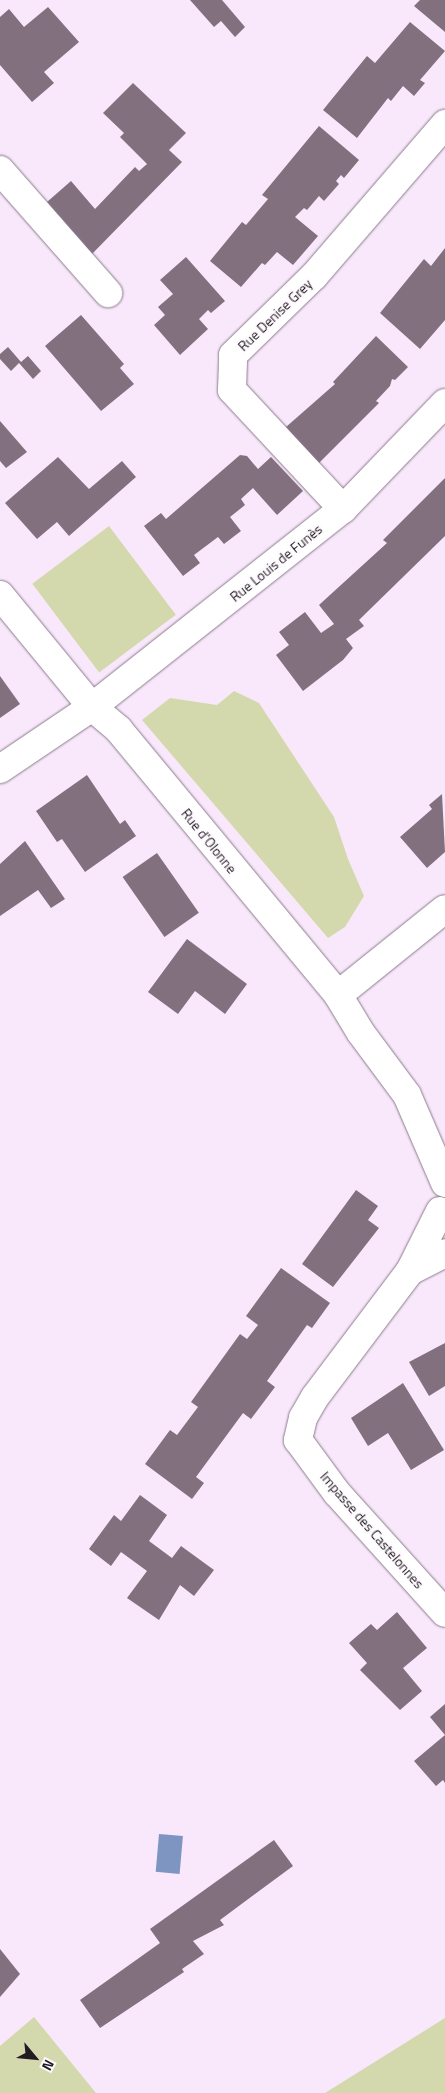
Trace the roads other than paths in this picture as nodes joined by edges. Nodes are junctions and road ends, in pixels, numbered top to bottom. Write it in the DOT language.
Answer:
graph roads {
  1 [pos="445,124"];
  2 [pos="0,170"];
  3 [pos="108,293"];
  4 [pos="445,403"];
  5 [pos="343,509"];
  6 [pos="0,595"];
  7 [pos="92,706"];
  8 [pos="0,769"];
  9 [pos="445,909"];
  10 [pos="338,995"];
  11 [pos="407,1095"];
  12 [pos="445,1127"];
  13 [pos="445,1184"];
  14 [pos="442,1220"];
  15 [pos="445,1254"];
  16 [pos="410,1271"];
  17 [pos="445,1613"];
  1 -- 5 [label="street, Rue Denise Grey"];
  2 -- 3 [label="street"];
  4 -- 5 [label="street, Rue Louis de Funès"];
  5 -- 7 [label="street, Rue Louis de Funès"];
  6 -- 7 [label="street, Rue d'Olonne"];
  7 -- 8 [label="street, Rue Louis de Funès"];
  7 -- 10 [label="street, Rue d'Olonne"];
  9 -- 10 [label="street"];
  10 -- 11 [label="street, Rue d'Olonne"];
  11 -- 12 [label="street, Rue d'Olonne"];
  11 -- 13 [label="street, Rue d'Olonne"];
  13 -- 14 [label="street, Rue d'Olonne"];
  14 -- 16 [label="street, Impasse des Castelonnes"];
  15 -- 16 [label="street, Impasse des Castelonnes"];
  16 -- 17 [label="street, Impasse des Castelonnes"];
}
